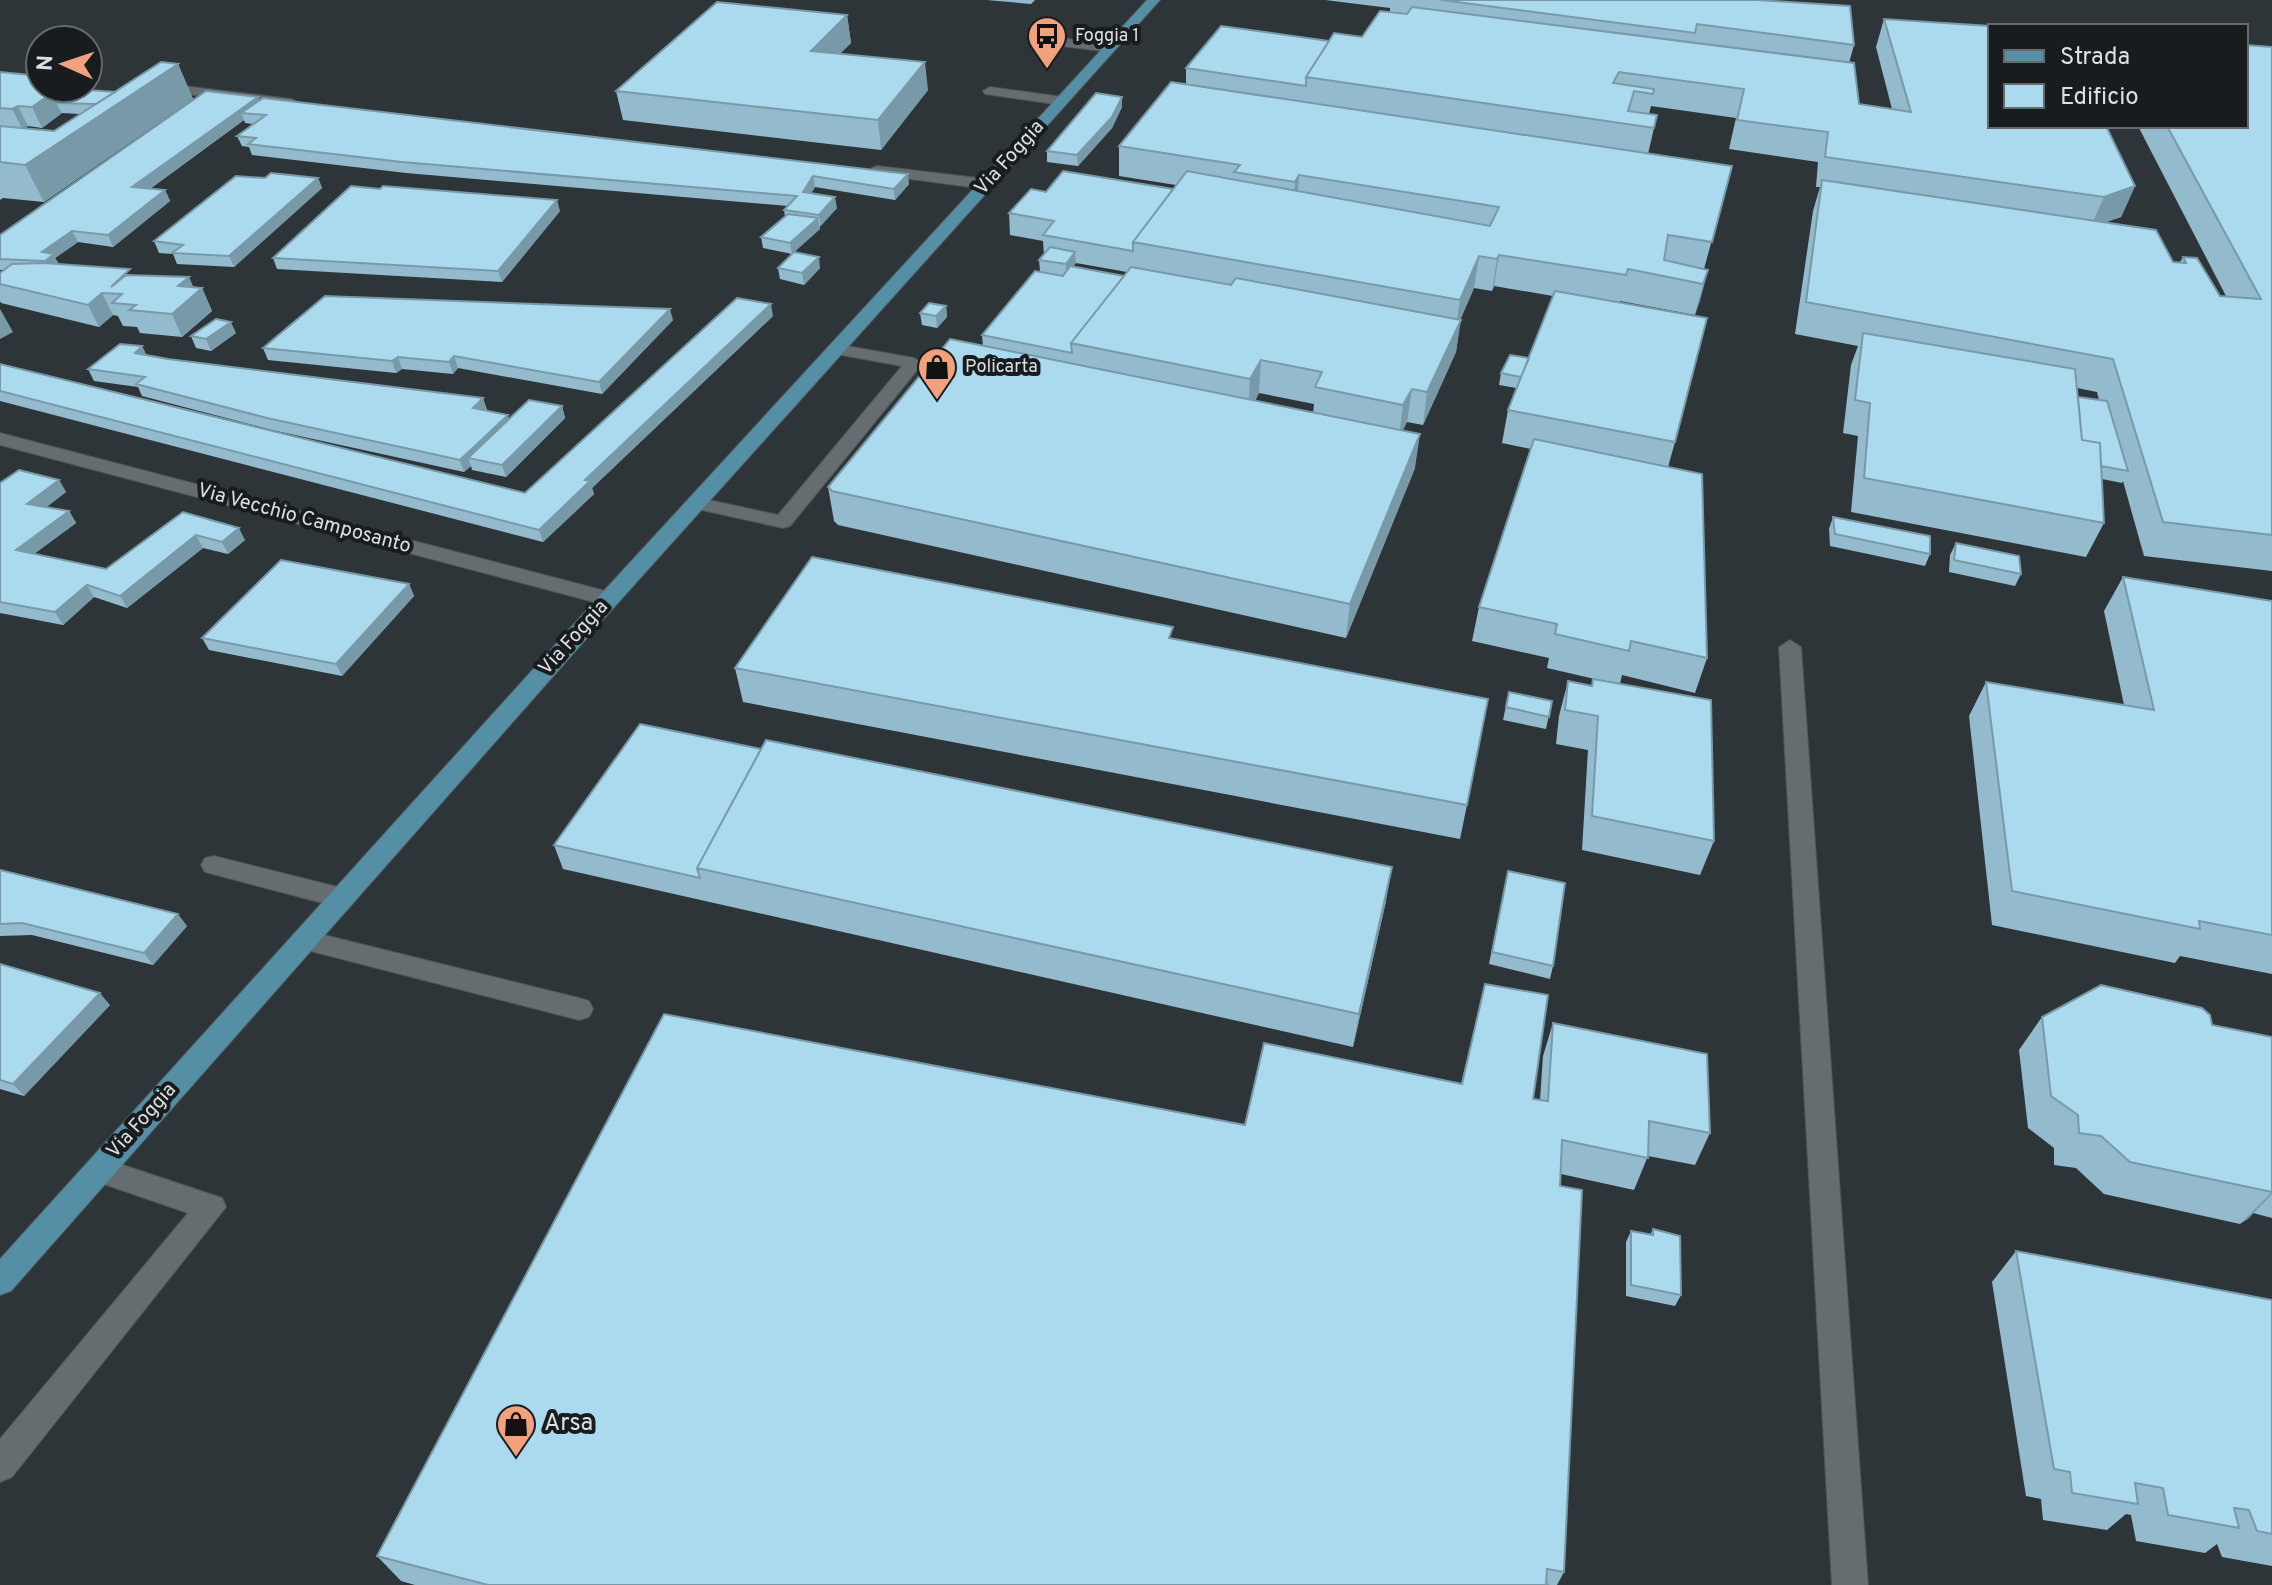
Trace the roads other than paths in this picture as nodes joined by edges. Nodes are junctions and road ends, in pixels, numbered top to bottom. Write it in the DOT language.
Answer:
graph roads {
  1 [pos="1154,0"];
  2 [pos="1042,40"];
  3 [pos="1110,48"];
  4 [pos="153,87"];
  5 [pos="990,91"];
  6 [pos="1062,101"];
  7 [pos="310,105"];
  8 [pos="862,169"];
  9 [pos="986,184"];
  10 [pos="836,349"];
  11 [pos="0,439"];
  12 [pos="695,503"];
  13 [pos="609,599"];
  14 [pos="1790,647"];
  15 [pos="214,865"];
  16 [pos="342,898"];
  17 [pos="304,940"];
  18 [pos="579,1009"];
  19 [pos="99,1170"];
  20 [pos="0,1281"];
  21 [pos="0,1465"];
  22 [pos="1850,1585"];
  1 -- 3 [label="main road, Via Foggia"];
  2 -- 3 [label="street"];
  3 -- 6 [label="main road, Via Foggia"];
  4 -- 7 [label="street"];
  5 -- 6 [label="street"];
  6 -- 9 [label="main road, Via Foggia"];
  8 -- 9 [label="street"];
  9 -- 10 [label="main road, Via Foggia"];
  10 -- 12 [label="main road, Via Foggia"];
  10 -- 12 [label="street"];
  11 -- 13 [label="street, Via Vecchio Camposanto"];
  12 -- 13 [label="main road, Via Foggia"];
  13 -- 16 [label="main road, Via Foggia"];
  14 -- 22 [label="street"];
  15 -- 16 [label="street"];
  16 -- 17 [label="main road, Via Foggia"];
  17 -- 18 [label="street"];
  17 -- 19 [label="main road, Via Foggia"];
  19 -- 20 [label="main road, Via Foggia"];
  19 -- 21 [label="street"];
}
